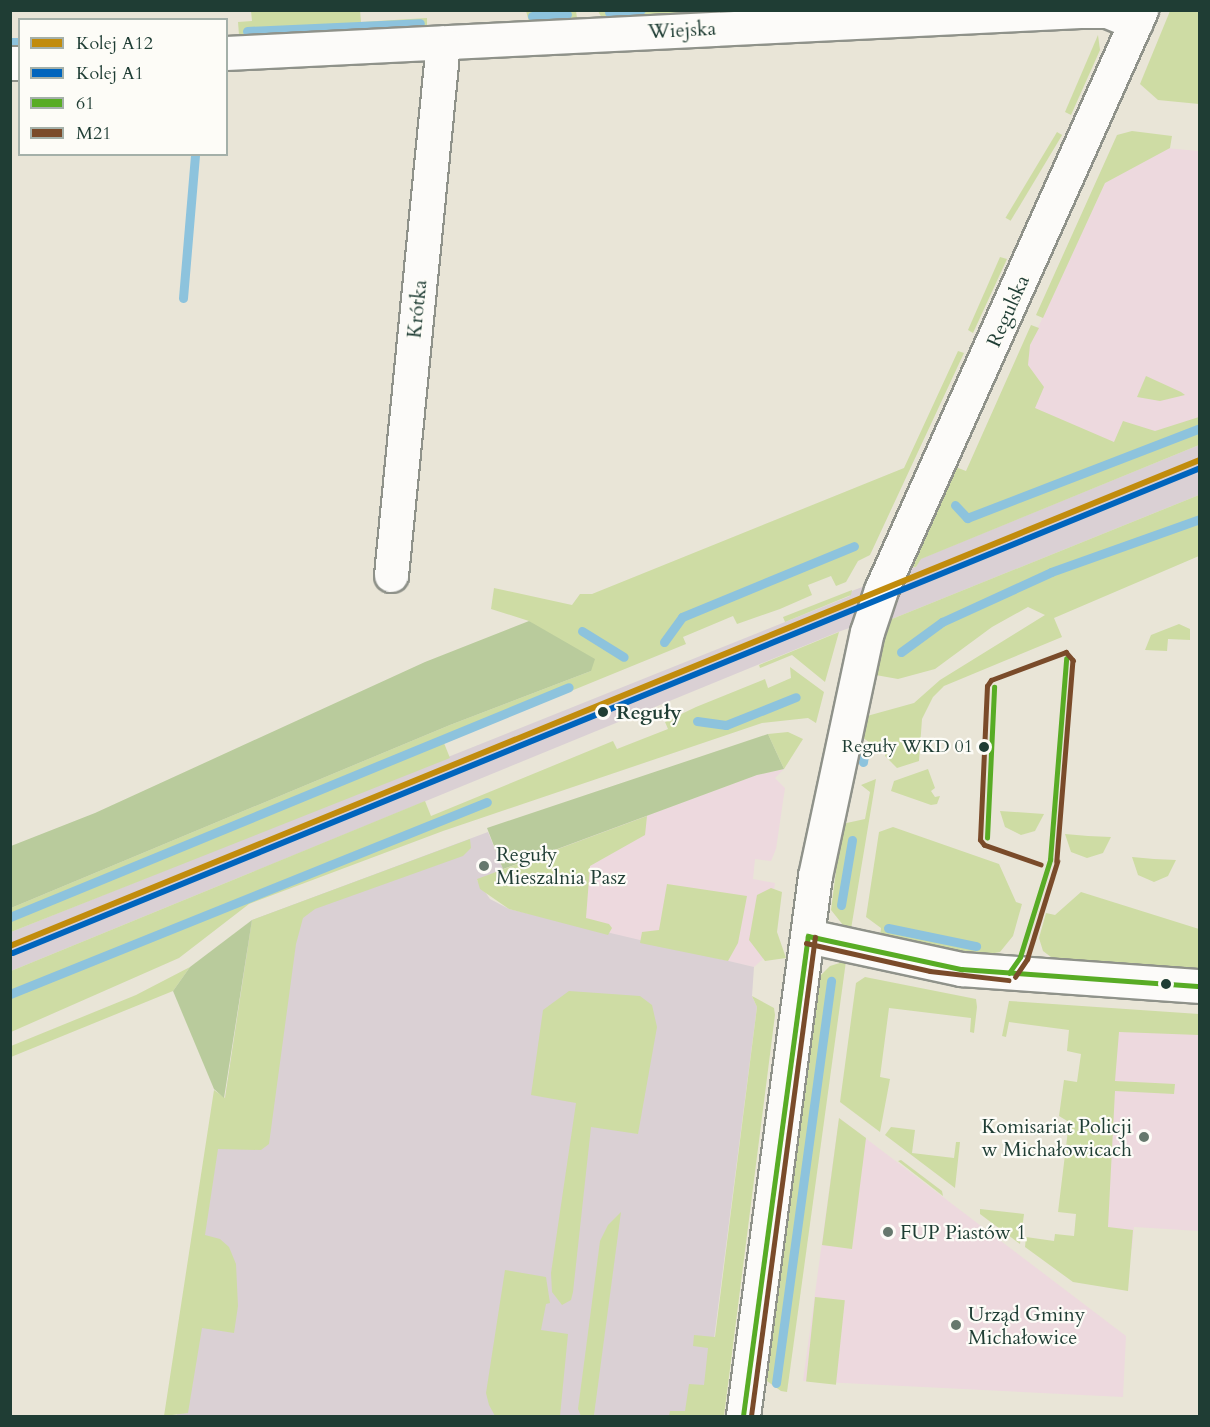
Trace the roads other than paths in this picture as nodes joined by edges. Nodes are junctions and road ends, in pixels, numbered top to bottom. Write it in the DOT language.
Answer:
graph roads {
  1 [pos="862,16"];
  2 [pos="1138,17"];
  3 [pos="443,43"];
  4 [pos="228,53"];
  5 [pos="391,575"];
  6 [pos="808,936"];
  7 [pos="1200,986"];
  8 [pos="743,1416"];
  1 -- 2 [label="street, Wiejska"];
  1 -- 3 [label="street, Wiejska"];
  2 -- 6 [label="street, Regulska"];
  3 -- 4 [label="street, Wiejska"];
  3 -- 5 [label="street, Krótka"];
  6 -- 7 [label="street"];
  6 -- 8 [label="street, Regulska"];
}
